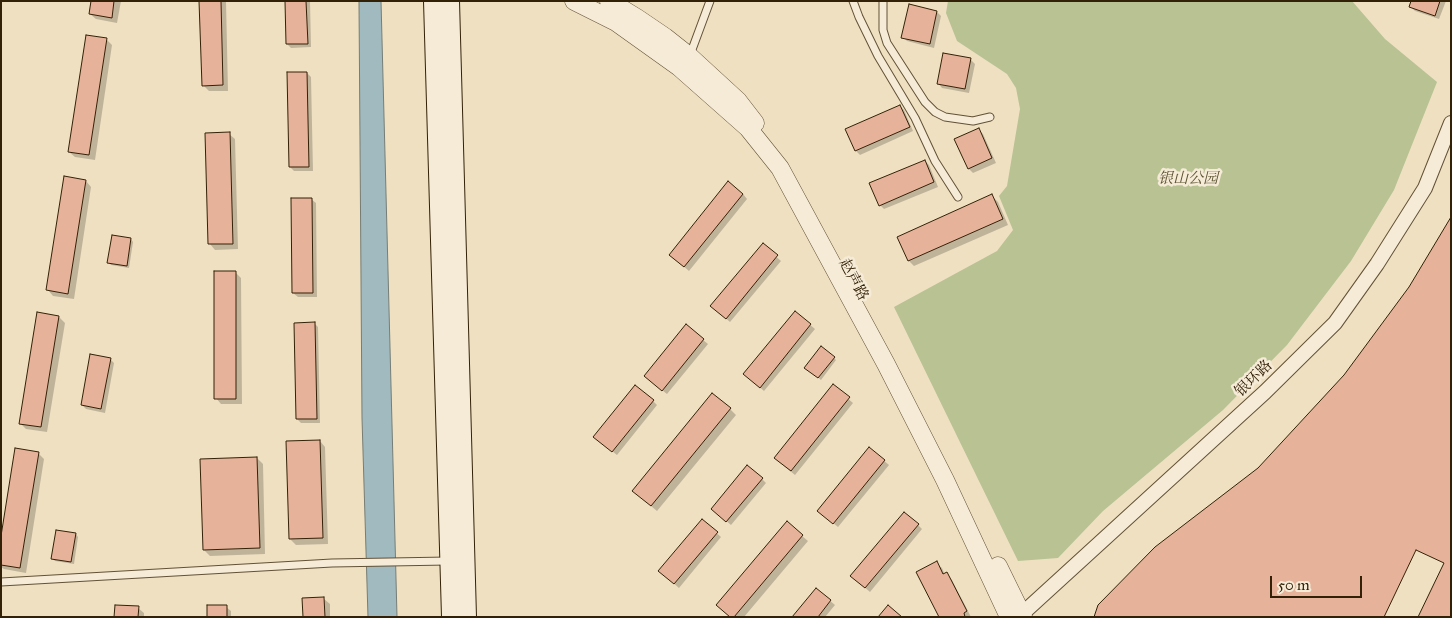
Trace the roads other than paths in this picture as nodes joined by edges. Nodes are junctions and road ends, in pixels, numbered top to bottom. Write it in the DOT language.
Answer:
graph roads {
  1 [pos="434,1"];
  2 [pos="449,1"];
  3 [pos="574,1"];
  4 [pos="608,1"];
  5 [pos="710,1"];
  6 [pos="853,1"];
  7 [pos="883,1"];
  8 [pos="690,56"];
  9 [pos="990,116"];
  10 [pos="1451,122"];
  11 [pos="958,197"];
  12 [pos="450,560"];
  13 [pos="1,582"];
  14 [pos="1019,616"];
  15 [pos="452,617"];
  16 [pos="466,617"];
  1 -- 12 [label="main road"];
  2 -- 16 [label="main road"];
  3 -- 14 [label="street"];
  4 -- 8 [label="street, 赵声路"];
  5 -- 8 [label="lane"];
  6 -- 11 [label="lane"];
  7 -- 9 [label="lane"];
  8 -- 14 [label="street, 赵声路"];
  10 -- 14 [label="street, 银环路"];
  12 -- 13 [label="lane"];
  12 -- 15 [label="main road"];
}
